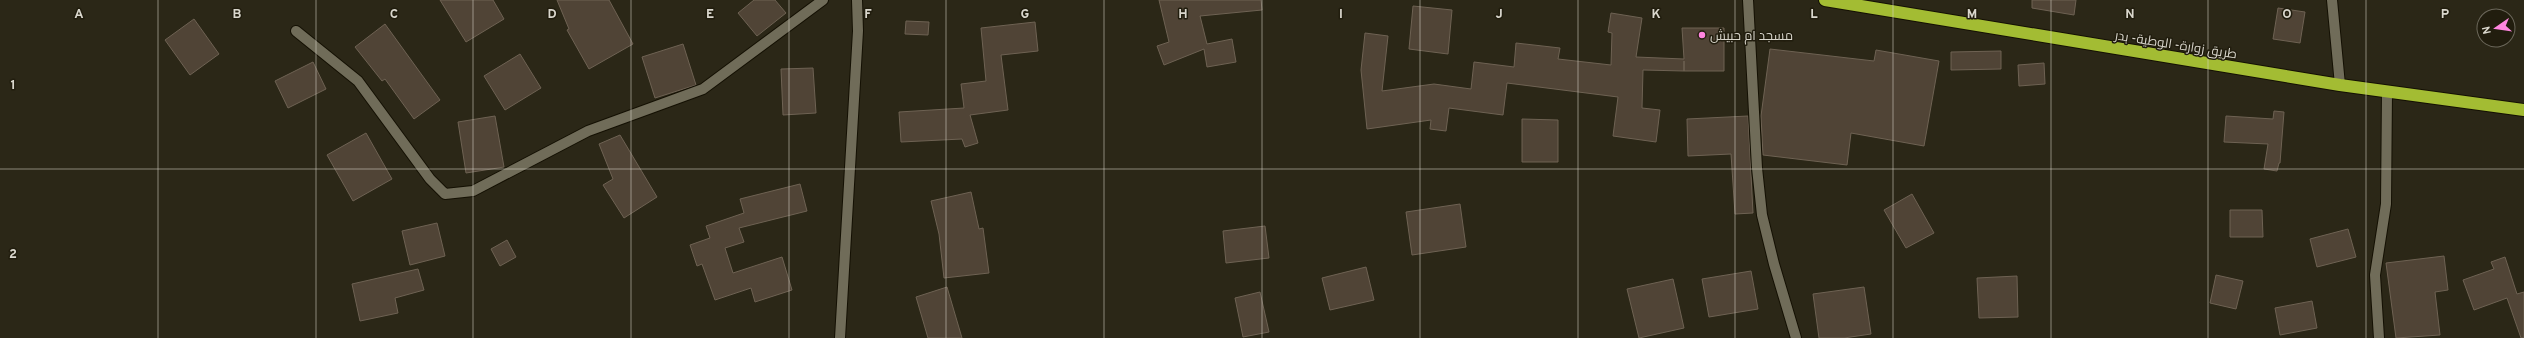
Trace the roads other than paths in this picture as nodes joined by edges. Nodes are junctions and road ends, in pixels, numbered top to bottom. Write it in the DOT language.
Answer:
graph roads {
  1 [pos="823,0"];
  2 [pos="857,0"];
  3 [pos="864,0"];
  4 [pos="1748,0"];
  5 [pos="1825,0"];
  6 [pos="2332,0"];
  7 [pos="858,30"];
  8 [pos="296,32"];
  9 [pos="2340,85"];
  10 [pos="2387,92"];
  11 [pos="2524,110"];
  12 [pos="840,338"];
  13 [pos="1796,338"];
  14 [pos="2379,338"];
  1 -- 8 [label="street"];
  2 -- 7 [label="street"];
  3 -- 7 [label="street"];
  4 -- 13 [label="street"];
  5 -- 9 [label="highway, طريق زوارة- الوطية- بدر"];
  6 -- 9 [label="street"];
  7 -- 12 [label="street"];
  9 -- 10 [label="highway, طريق زوارة- الوطية- بدر"];
  10 -- 11 [label="highway, طريق زوارة- الوطية- بدر"];
  10 -- 14 [label="street"];
}
